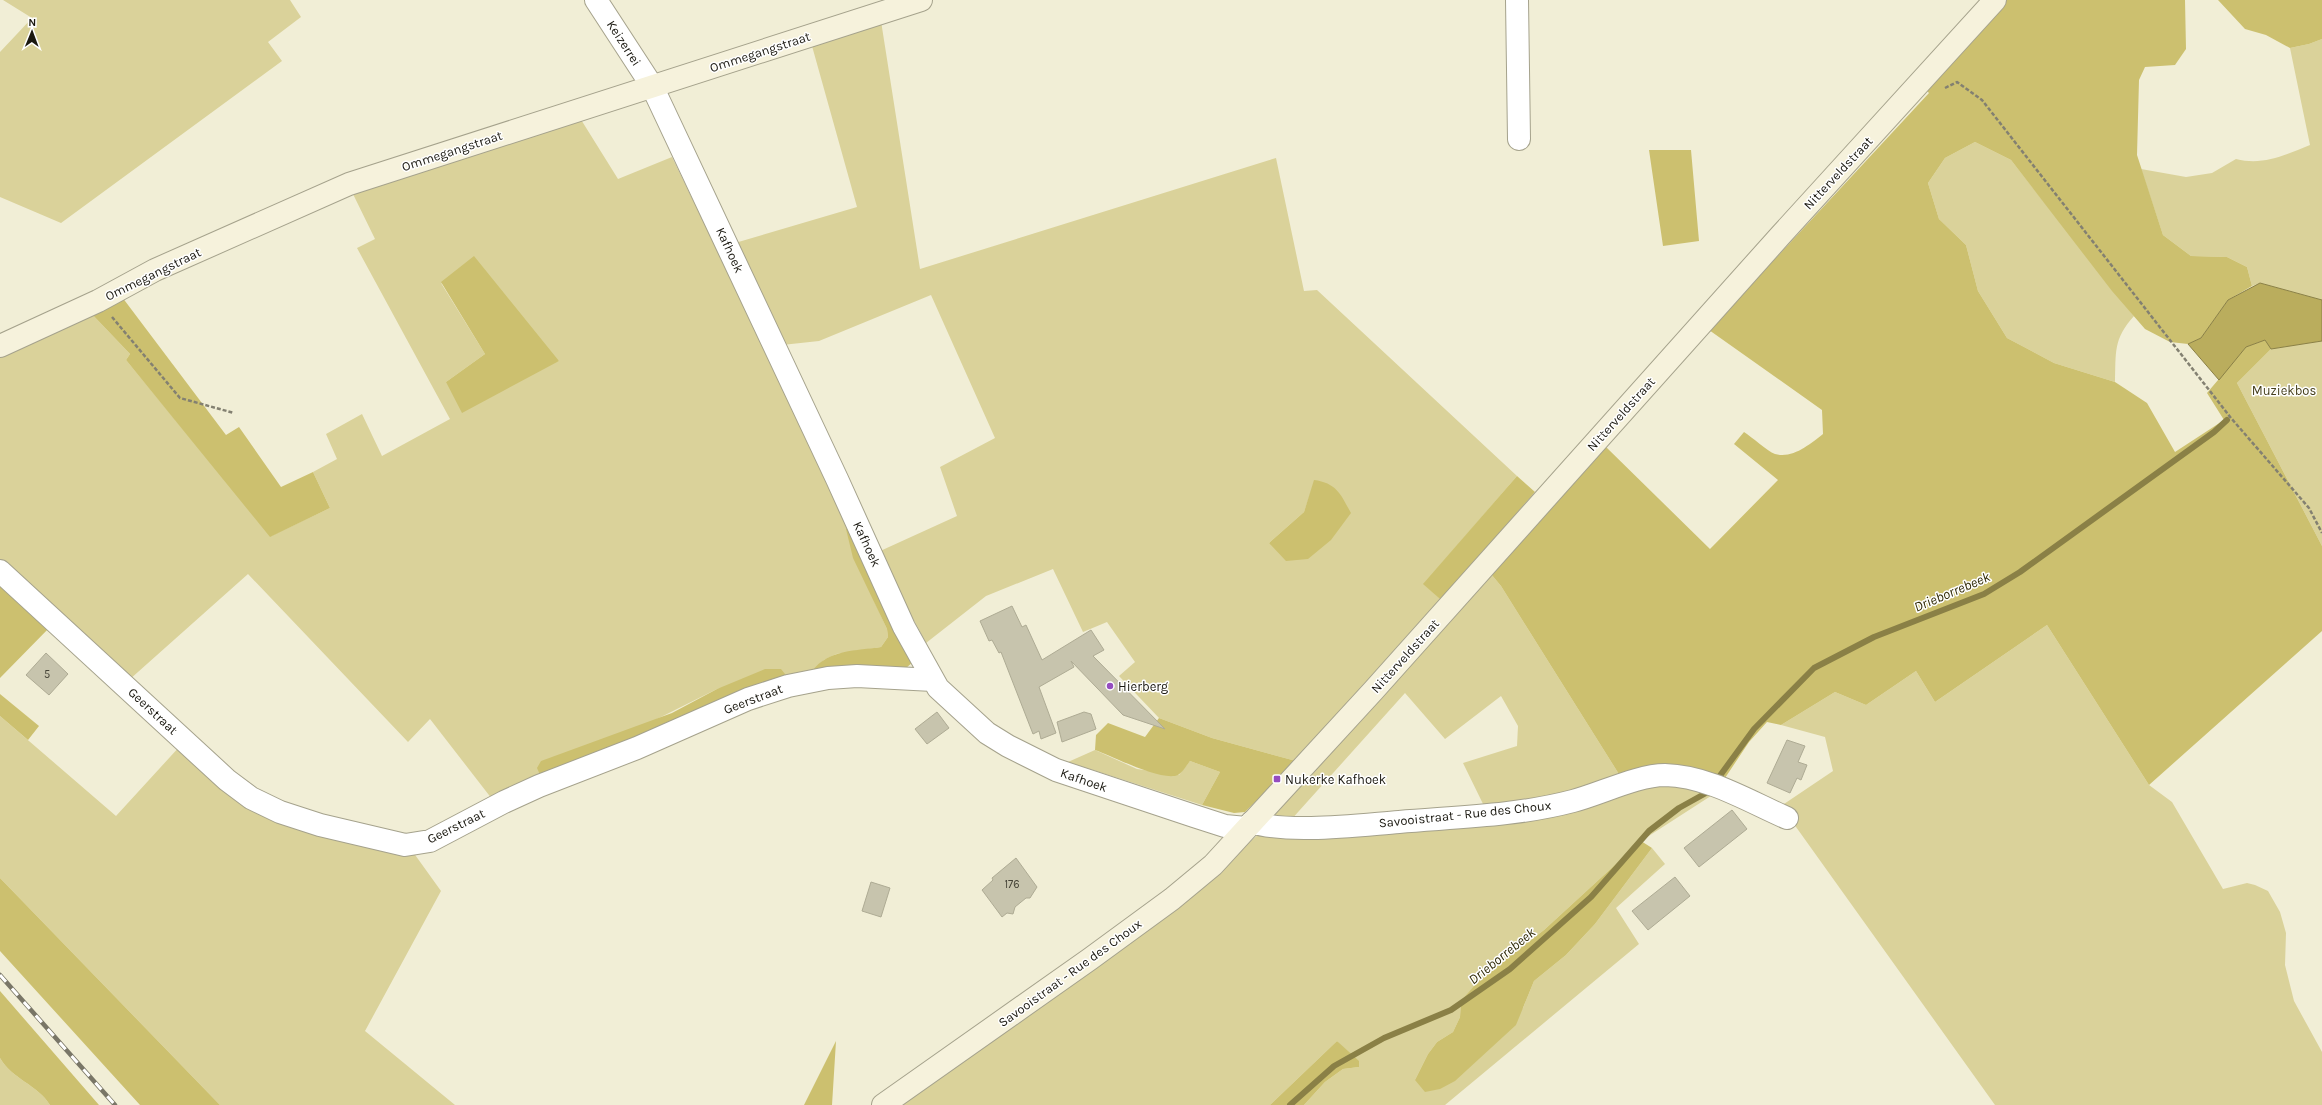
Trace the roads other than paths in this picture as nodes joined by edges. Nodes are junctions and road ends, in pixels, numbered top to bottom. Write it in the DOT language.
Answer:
graph roads {
  1 [pos="596,0"];
  2 [pos="921,0"];
  3 [pos="1517,0"];
  4 [pos="1995,0"];
  5 [pos="652,86"];
  6 [pos="1519,139"];
  7 [pos="0,346"];
  8 [pos="0,571"];
  9 [pos="933,680"];
  10 [pos="1787,818"];
  11 [pos="1249,825"];
  12 [pos="883,1105"];
  1 -- 5 [label="street, Keizerrei"];
  2 -- 5 [label="main road, Ommegangstraat"];
  3 -- 6 [label="street"];
  4 -- 11 [label="main road, Nitterveldstraat"];
  5 -- 7 [label="main road, Ommegangstraat"];
  5 -- 9 [label="street, Kafhoek"];
  8 -- 9 [label="street, Geerstraat"];
  9 -- 11 [label="street, Kafhoek"];
  10 -- 11 [label="street, Savooistraat - Rue des Choux"];
  11 -- 12 [label="main road, Savooistraat - Rue des Choux"];
}
